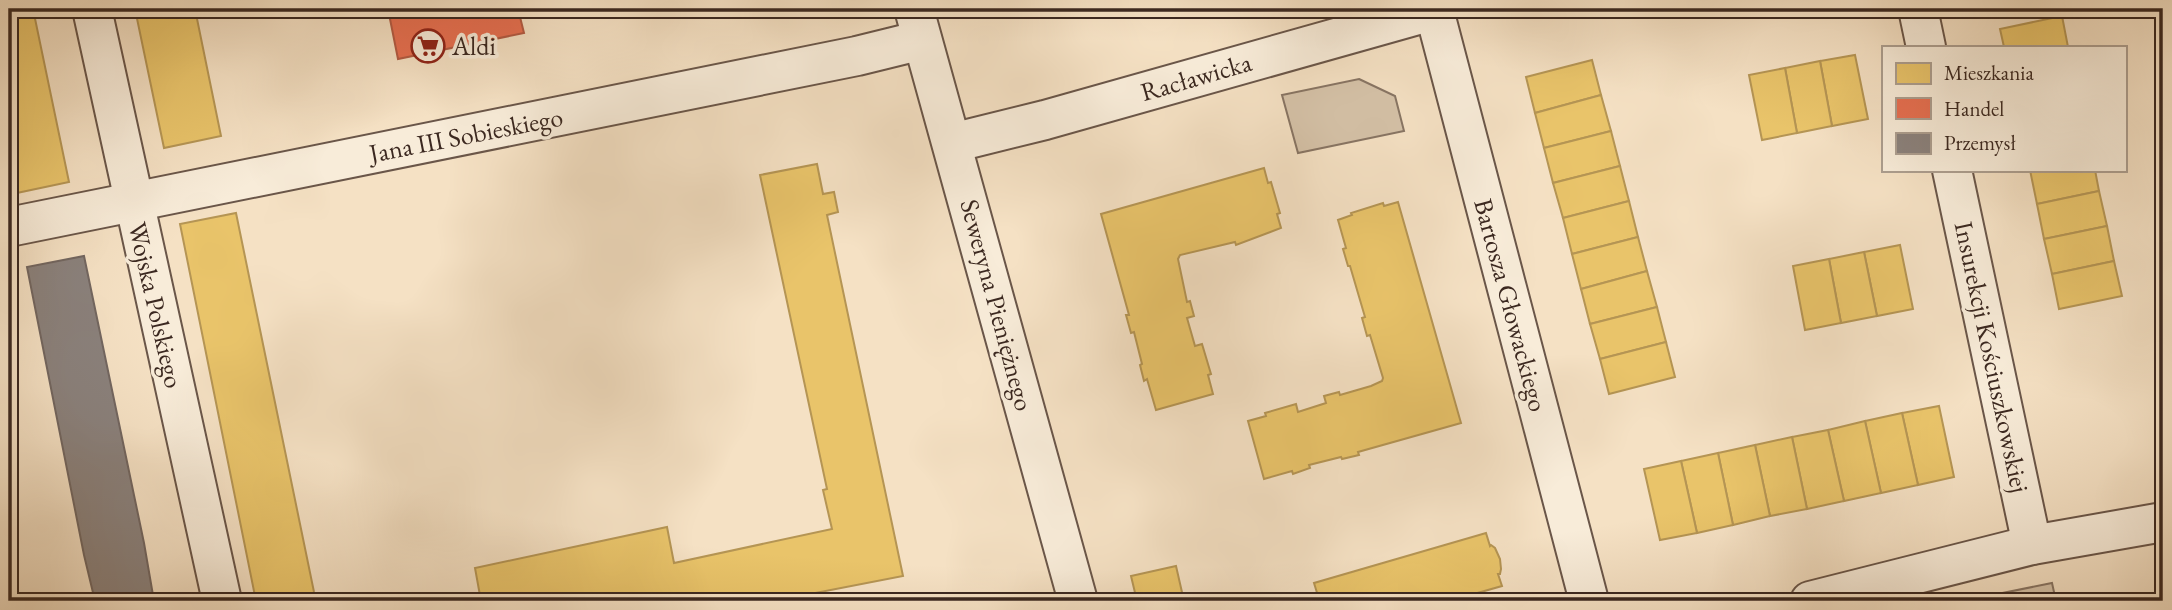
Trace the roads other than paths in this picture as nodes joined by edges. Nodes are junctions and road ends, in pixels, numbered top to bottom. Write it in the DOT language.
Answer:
graph roads {
  1 [pos="92,9"];
  2 [pos="1436,9"];
  3 [pos="1918,9"];
  4 [pos="918,24"];
  5 [pos="1926,46"];
  6 [pos="952,143"];
  7 [pos="1952,172"];
  8 [pos="133,202"];
  9 [pos="9,228"];
  10 [pos="2163,522"];
  11 [pos="2032,545"];
  12 [pos="222,601"];
  13 [pos="1078,601"];
  14 [pos="1589,601"];
  15 [pos="1810,601"];
  1 -- 8 [label="street, Wojska Polskiego"];
  2 -- 6 [label="street, Racławicka"];
  2 -- 14 [label="street, Bartosza Głowackiego"];
  3 -- 5 [label="street"];
  4 -- 6 [label="street, Seweryna Pieniężnego"];
  4 -- 8 [label="street, Jana III Sobieskiego"];
  6 -- 13 [label="street, Seweryna Pieniężnego"];
  7 -- 11 [label="street, Insurekcji Kościuszkowskiej"];
  8 -- 9 [label="street, Jana III Sobieskiego"];
  8 -- 12 [label="street, Wojska Polskiego"];
  10 -- 11 [label="street"];
  11 -- 15 [label="street"];
}
